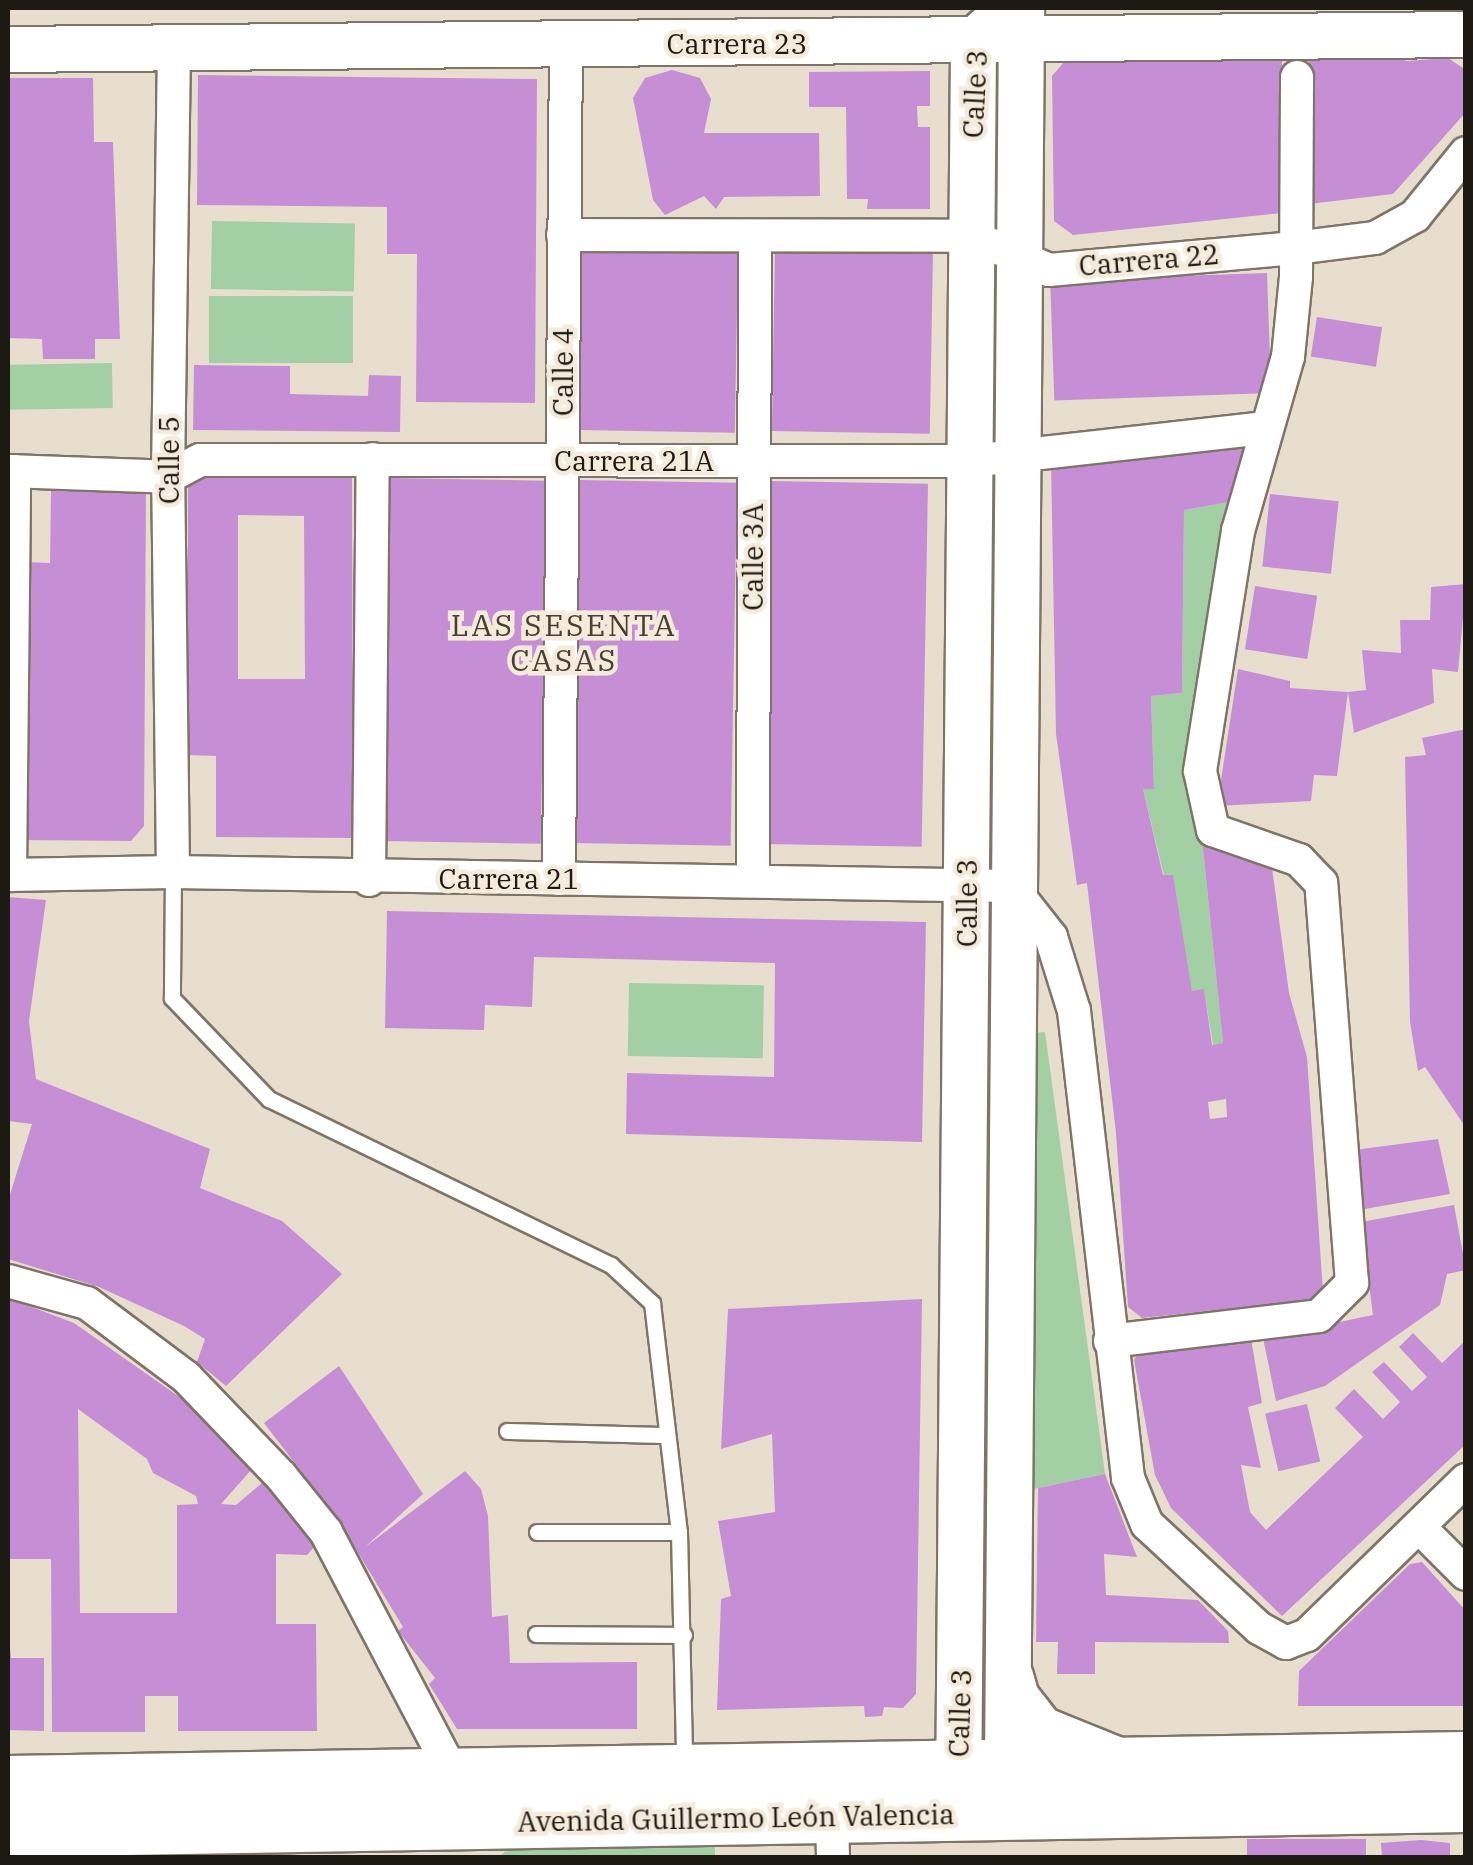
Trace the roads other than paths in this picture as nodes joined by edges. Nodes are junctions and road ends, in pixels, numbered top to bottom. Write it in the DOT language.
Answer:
graph roads {
  1 [pos="1017,19"];
  2 [pos="1466,34"];
  3 [pos="973,42"];
  4 [pos="566,44"];
  5 [pos="174,48"];
  6 [pos="8,49"];
  7 [pos="1297,78"];
  8 [pos="1466,153"];
  9 [pos="563,235"];
  10 [pos="756,236"];
  11 [pos="971,236"];
  12 [pos="1295,248"];
  13 [pos="1016,250"];
  14 [pos="1263,428"];
  15 [pos="1014,454"];
  16 [pos="374,459"];
  17 [pos="754,461"];
  18 [pos="970,461"];
  19 [pos="564,462"];
  20 [pos="11,471"];
  21 [pos="168,476"];
  22 [pos="173,872"];
  23 [pos="9,875"];
  24 [pos="752,878"];
  25 [pos="559,879"];
  26 [pos="369,880"];
  27 [pos="967,883"];
  28 [pos="1011,886"];
  29 [pos="8,1281"];
  30 [pos="1110,1341"];
  31 [pos="508,1431"];
  32 [pos="664,1435"];
  33 [pos="1466,1480"];
  34 [pos="1419,1527"];
  35 [pos="537,1532"];
  36 [pos="679,1532"];
  37 [pos="1466,1574"];
  38 [pos="536,1634"];
  39 [pos="684,1635"];
  40 [pos="1007,1665"];
  41 [pos="1466,1758"];
  42 [pos="1129,1762"];
  43 [pos="684,1770"];
  44 [pos="453,1774"];
  45 [pos="974,1781"];
  46 [pos="8,1782"];
  47 [pos="1466,1806"];
  48 [pos="8,1830"];
  49 [pos="832,1837"];
  50 [pos="474,1840"];
  1 -- 2 [label="street"];
  1 -- 3 [label="street, Calle 3"];
  1 -- 13 [label="street, Calle 3"];
  3 -- 4 [label="street, Carrera 23"];
  3 -- 11 [label="street, Calle 3"];
  4 -- 5 [label="street, Carrera 23"];
  4 -- 9 [label="street, Calle 4"];
  5 -- 6 [label="street, Carrera 23"];
  5 -- 21 [label="street, Calle 5"];
  7 -- 12 [label="street"];
  8 -- 12 [label="street, Carrera 22"];
  9 -- 10 [label="street, Carrera 22"];
  9 -- 19 [label="street, Calle 4"];
  10 -- 11 [label="street, Carrera 22"];
  10 -- 17 [label="street, Calle 3A"];
  11 -- 13 [label="street, Carrera 22"];
  11 -- 18 [label="street, Calle 3"];
  12 -- 13 [label="street, Carrera 22"];
  12 -- 14 [label="street"];
  13 -- 15 [label="street, Calle 3"];
  14 -- 15 [label="street, Carrera 21A"];
  14 -- 30 [label="street"];
  15 -- 18 [label="street, Carrera 21A"];
  15 -- 28 [label="street, Calle 3"];
  16 -- 19 [label="street, Carrera 21A"];
  16 -- 21 [label="street, Carrera 21A"];
  16 -- 26 [label="street"];
  17 -- 18 [label="street, Carrera 21A"];
  17 -- 19 [label="street, Carrera 21A"];
  17 -- 24 [label="street, Calle 3A"];
  18 -- 27 [label="street, Calle 3"];
  19 -- 25 [label="street, Calle 4"];
  20 -- 21 [label="street, Carrera 21A"];
  20 -- 23 [label="street"];
  21 -- 22 [label="street, Calle 5"];
  22 -- 23 [label="street, Carrera 21"];
  22 -- 26 [label="street, Carrera 21"];
  22 -- 32 [label="lane"];
  24 -- 25 [label="street, Carrera 21"];
  24 -- 27 [label="street, Carrera 21"];
  25 -- 26 [label="street, Carrera 21"];
  27 -- 28 [label="street, Carrera 21"];
  27 -- 45 [label="street, Calle 3"];
  28 -- 30 [label="street, Calle 3"];
  28 -- 40 [label="street, Calle 3"];
  29 -- 44 [label="street"];
  30 -- 34 [label="street, Calle 3"];
  31 -- 32 [label="lane"];
  32 -- 36 [label="lane"];
  33 -- 34 [label="street"];
  34 -- 37 [label="street"];
  35 -- 36 [label="lane"];
  36 -- 39 [label="lane"];
  38 -- 39 [label="lane"];
  39 -- 43 [label="lane"];
  40 -- 42 [label="street"];
  40 -- 45 [label="street, Calle 3"];
  41 -- 42 [label="main road, Avenida Guillermo León Valencia"];
  42 -- 45 [label="main road, Avenida Guillermo León Valencia"];
  43 -- 44 [label="main road, Avenida Guillermo León Valencia"];
  43 -- 45 [label="main road, Avenida Guillermo León Valencia"];
  44 -- 46 [label="main road, Avenida Guillermo León Valencia"];
  45 -- 47 [label="main road, Avenida Guillermo León Valencia"];
  45 -- 49 [label="main road, Avenida Guillermo León Valencia"];
  48 -- 50 [label="main road, Avenida Guillermo León Valencia"];
  49 -- 50 [label="main road, Avenida Guillermo León Valencia"];
}
